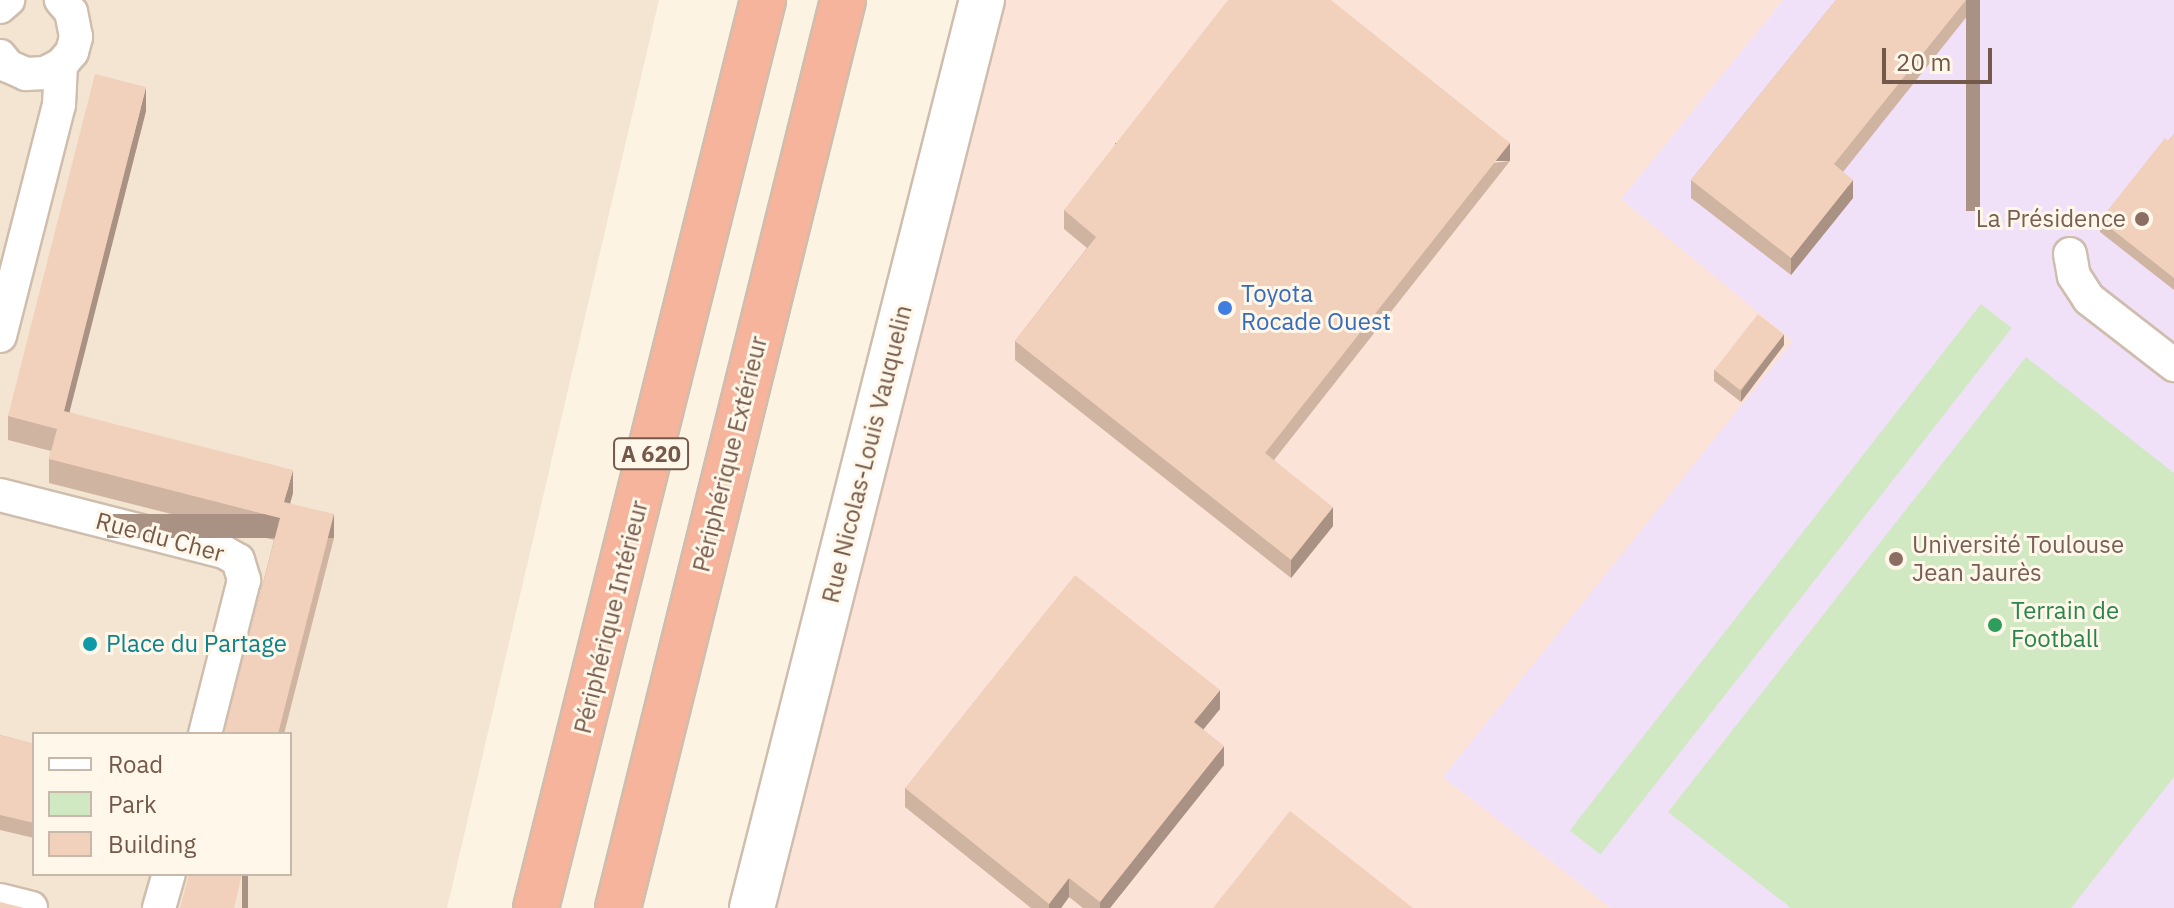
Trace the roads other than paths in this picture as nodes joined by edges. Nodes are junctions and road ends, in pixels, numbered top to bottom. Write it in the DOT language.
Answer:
graph roads {
  1 [pos="8,0"];
  2 [pos="61,0"];
  3 [pos="763,0"];
  4 [pos="843,0"];
  5 [pos="982,0"];
  6 [pos="0,7"];
  7 [pos="0,56"];
  8 [pos="61,65"];
  9 [pos="2070,254"];
  10 [pos="0,336"];
  11 [pos="2174,365"];
  12 [pos="0,495"];
  13 [pos="206,732"];
  14 [pos="168,876"];
  15 [pos="0,900"];
  16 [pos="31,908"];
  17 [pos="159,908"];
  18 [pos="536,908"];
  19 [pos="618,908"];
  20 [pos="752,908"];
  1 -- 6 [label="street"];
  2 -- 8 [label="street"];
  3 -- 18 [label="highway, Périphérique Intérieur / A 620"];
  4 -- 19 [label="highway, Périphérique Extérieur / A 620"];
  5 -- 20 [label="street, Rue Nicolas-Louis Vauquelin"];
  7 -- 8 [label="street"];
  8 -- 10 [label="street"];
  9 -- 11 [label="street"];
  12 -- 13 [label="street, Rue du Cher"];
  14 -- 17 [label="street"];
  15 -- 16 [label="street"];
}
